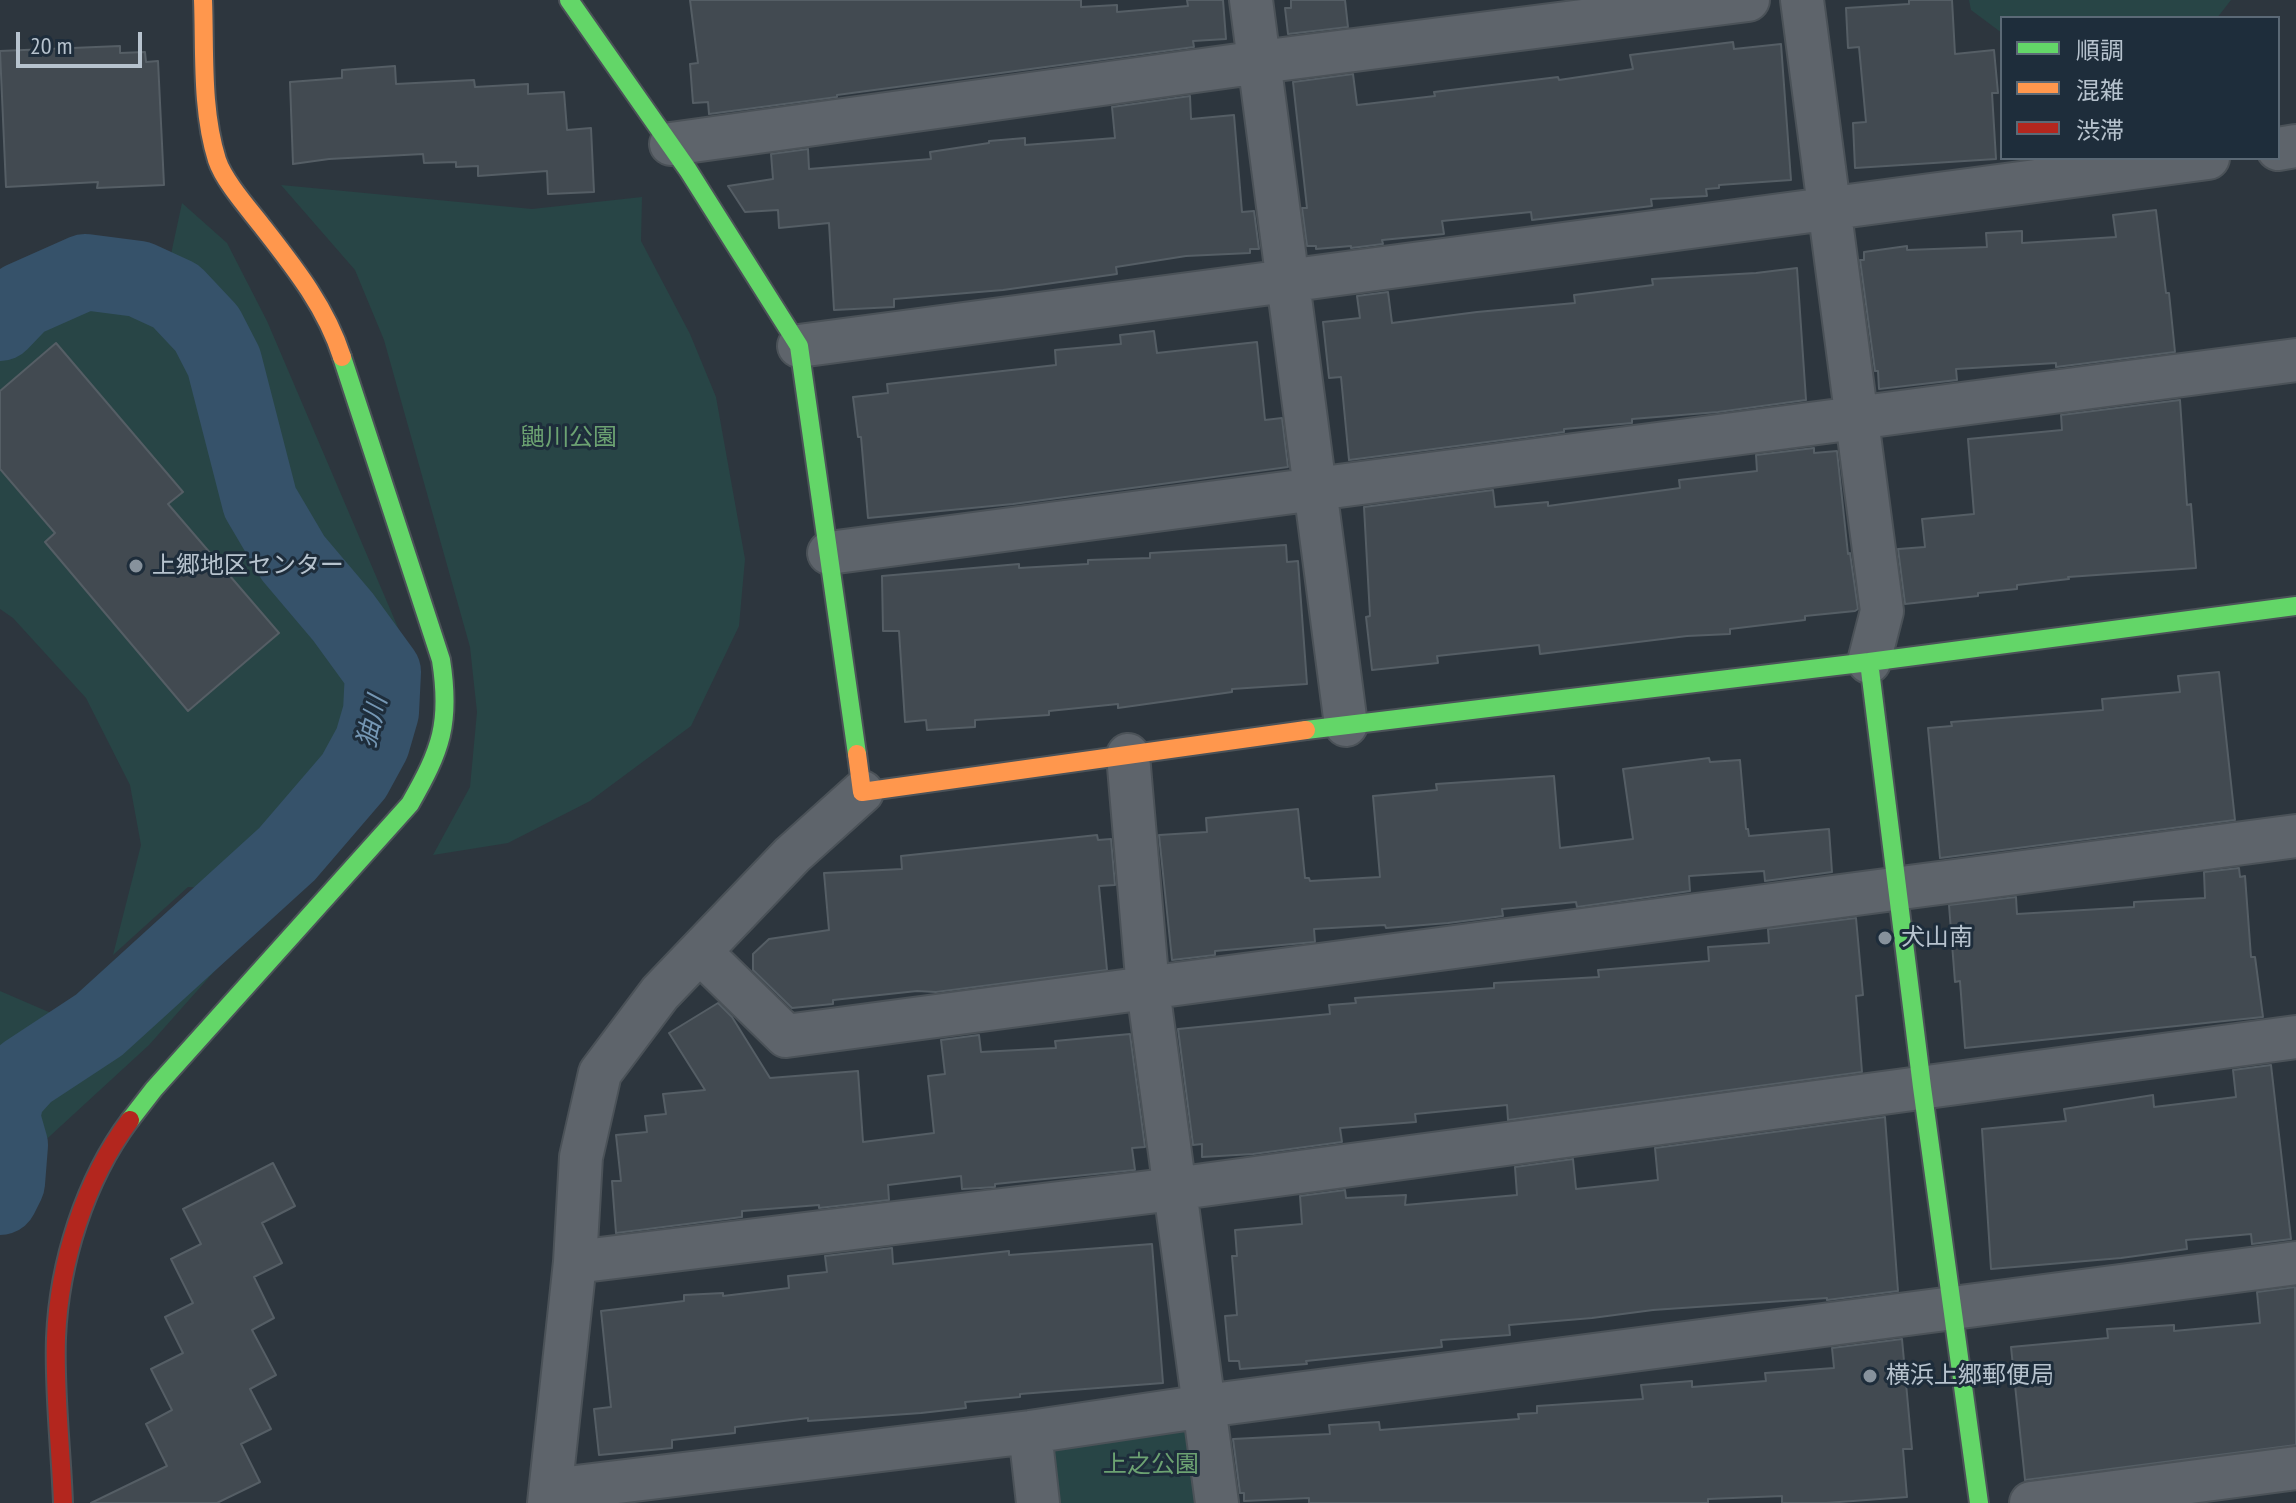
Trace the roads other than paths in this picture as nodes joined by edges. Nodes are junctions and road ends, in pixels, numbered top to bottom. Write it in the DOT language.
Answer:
graph roads {
  1 [pos="203,0"];
  2 [pos="569,0"];
  3 [pos="1251,0"];
  4 [pos="1748,0"];
  5 [pos="1802,0"];
  6 [pos="1260,62"];
  7 [pos="671,144"];
  8 [pos="2193,160"];
  9 [pos="1829,209"];
  10 [pos="1286,281"];
  11 [pos="799,346"];
  12 [pos="2296,360"];
  13 [pos="1857,418"];
  14 [pos="1315,489"];
  15 [pos="829,553"];
  16 [pos="2296,606"];
  17 [pos="1869,662"];
  18 [pos="1346,725"];
  19 [pos="1128,755"];
  20 [pos="862,792"];
  21 [pos="2296,836"];
  22 [pos="1899,887"];
  23 [pos="700,952"];
  24 [pos="1148,989"];
  25 [pos="2296,1037"];
  26 [pos="1922,1087"];
  27 [pos="1174,1189"];
  28 [pos="575,1262"];
  29 [pos="2296,1263"];
  30 [pos="1953,1307"];
  31 [pos="1205,1406"];
  32 [pos="1030,1432"];
  33 [pos="2296,1468"];
  34 [pos="550,1496"];
  35 [pos="63,1503"];
  36 [pos="1038,1503"];
  37 [pos="1217,1503"];
  38 [pos="1979,1503"];
  39 [pos="2031,1503"];
  1 -- 35 [label="street"];
  2 -- 7 [label="street"];
  3 -- 6 [label="street"];
  4 -- 6 [label="street"];
  5 -- 9 [label="street"];
  6 -- 7 [label="street"];
  6 -- 10 [label="street"];
  7 -- 11 [label="street"];
  8 -- 9 [label="street"];
  9 -- 10 [label="street"];
  9 -- 13 [label="street"];
  10 -- 11 [label="street"];
  10 -- 14 [label="street"];
  11 -- 15 [label="street"];
  12 -- 13 [label="street"];
  13 -- 14 [label="street"];
  13 -- 17 [label="street"];
  14 -- 15 [label="street"];
  14 -- 18 [label="street"];
  15 -- 20 [label="street"];
  16 -- 17 [label="street"];
  17 -- 18 [label="street"];
  17 -- 22 [label="street"];
  18 -- 19 [label="street"];
  19 -- 20 [label="street"];
  19 -- 24 [label="street"];
  20 -- 23 [label="street"];
  21 -- 22 [label="street"];
  22 -- 24 [label="street"];
  22 -- 26 [label="street"];
  23 -- 24 [label="street"];
  23 -- 28 [label="street"];
  24 -- 27 [label="street"];
  25 -- 26 [label="street"];
  26 -- 27 [label="street"];
  26 -- 30 [label="street"];
  27 -- 28 [label="street"];
  27 -- 31 [label="street"];
  28 -- 34 [label="street"];
  29 -- 30 [label="street"];
  30 -- 31 [label="street"];
  30 -- 38 [label="street"];
  31 -- 32 [label="street"];
  31 -- 37 [label="street"];
  32 -- 34 [label="street"];
  32 -- 36 [label="street"];
  33 -- 39 [label="street"];
}
